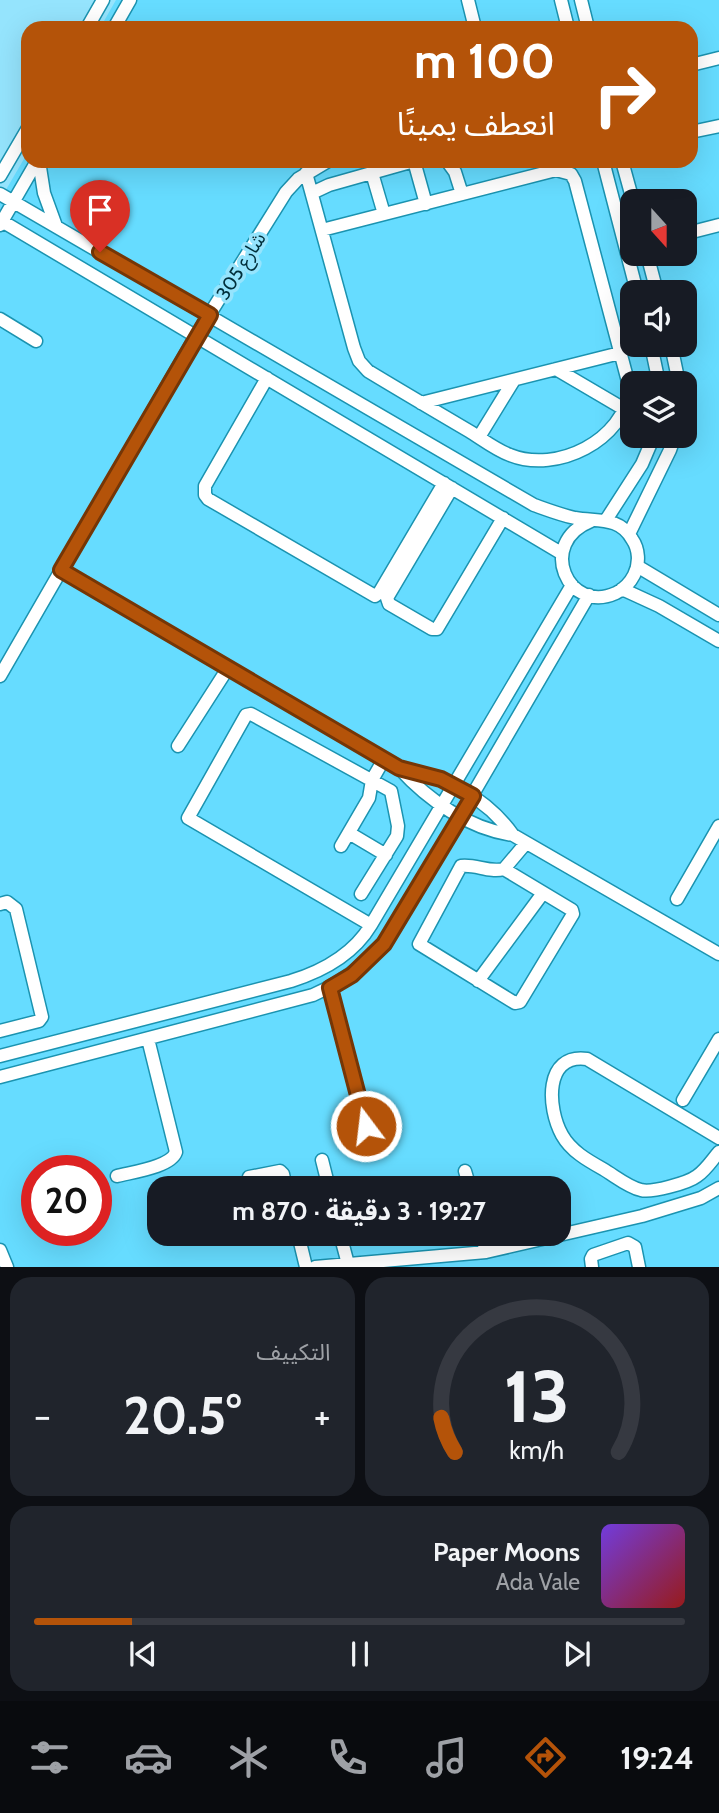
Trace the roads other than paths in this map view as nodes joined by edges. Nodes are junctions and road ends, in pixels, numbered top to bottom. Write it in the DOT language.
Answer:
graph roads {
  1 [pos="103,0"];
  2 [pos="130,0"];
  3 [pos="468,0"];
  4 [pos="561,0"];
  5 [pos="581,0"];
  6 [pos="91,21"];
  7 [pos="118,21"];
  8 [pos="473,21"];
  9 [pos="566,21"];
  10 [pos="587,21"];
  11 [pos="719,58"];
  12 [pos="698,63"];
  13 [pos="719,126"];
  14 [pos="698,130"];
  15 [pos="21,140"];
  16 [pos="34,168"];
  17 [pos="39,168"];
  18 [pos="315,168"];
  19 [pos="390,168"];
  20 [pos="416,168"];
  21 [pos="453,168"];
  22 [pos="605,168"];
  23 [pos="624,168"];
  24 [pos="306,173"];
  25 [pos="372,173"];
  26 [pos="0,176"];
  27 [pos="630,189"];
  28 [pos="312,193"];
  29 [pos="0,194"];
  30 [pos="462,194"];
  31 [pos="13,202"];
  32 [pos="426,204"];
  33 [pos="384,214"];
  34 [pos="1,222"];
  35 [pos="719,225"];
  36 [pos="56,226"];
  37 [pos="322,230"];
  38 [pos="697,231"];
  39 [pos="634,280"];
  40 [pos="210,315"];
  41 [pos="0,319"];
  42 [pos="196,336"];
  43 [pos="36,341"];
  44 [pos="620,353"];
  45 [pos="556,369"];
  46 [pos="267,378"];
  47 [pos="514,380"];
  48 [pos="421,403"];
  49 [pos="620,407"];
  50 [pos="620,415"];
  51 [pos="479,437"];
  52 [pos="649,448"];
  53 [pos="671,448"];
  54 [pos="448,486"];
  55 [pos="503,518"];
  56 [pos="606,520"];
  57 [pos="591,521"];
  58 [pos="629,534"];
  59 [pos="561,553"];
  60 [pos="637,566"];
  61 [pos="61,570"];
  62 [pos="572,585"];
  63 [pos="622,589"];
  64 [pos="589,595"];
  65 [pos="719,615"];
  66 [pos="719,640"];
  67 [pos="228,668"];
  68 [pos="0,676"];
  69 [pos="178,746"];
  70 [pos="384,759"];
  71 [pos="399,768"];
  72 [pos="372,780"];
  73 [pos="454,785"];
  74 [pos="473,796"];
  75 [pos="442,806"];
  76 [pos="460,815"];
  77 [pos="719,826"];
  78 [pos="349,833"];
  79 [pos="513,835"];
  80 [pos="526,843"];
  81 [pos="341,846"];
  82 [pos="386,855"];
  83 [pos="503,869"];
  84 [pos="543,893"];
  85 [pos="361,894"];
  86 [pos="677,900"];
  87 [pos="0,904"];
  88 [pos="371,925"];
  89 [pos="717,947"];
  90 [pos="478,981"];
  91 [pos="330,988"];
  92 [pos="15,1027"];
  93 [pos="0,1031"];
  94 [pos="148,1039"];
  95 [pos="719,1039"];
  96 [pos="22,1051"];
  97 [pos="0,1056"];
  98 [pos="0,1077"];
  99 [pos="683,1100"];
  100 [pos="366,1126"];
  101 [pos="719,1138"];
  102 [pos="719,1152"];
  103 [pos="321,1160"];
  104 [pos="466,1171"];
  105 [pos="117,1176"];
  106 [pos="254,1176"];
  107 [pos="282,1176"];
  108 [pos="326,1176"];
  109 [pos="467,1176"];
  110 [pos="719,1188"];
  111 [pos="301,1246"];
  112 [pos="343,1246"];
  113 [pos="484,1246"];
  114 [pos="0,1250"];
  115 [pos="486,1252"];
  116 [pos="348,1264"];
  117 [pos="7,1267"];
  118 [pos="306,1267"];
  119 [pos="315,1267"];
  120 [pos="323,1267"];
  121 [pos="592,1267"];
  122 [pos="639,1267"];
  1 -- 6 [label="street"];
  2 -- 7 [label="street"];
  3 -- 8 [label="street"];
  4 -- 9 [label="street"];
  5 -- 10 [label="street"];
  11 -- 12 [label="street"];
  13 -- 14 [label="street"];
  15 -- 26 [label="street"];
  16 -- 31 [label="street"];
  17 -- 36 [label="street"];
  18 -- 24 [label="street, شارع 305"];
  19 -- 25 [label="street"];
  20 -- 32 [label="street"];
  21 -- 30 [label="street"];
  22 -- 39 [label="street"];
  23 -- 27 [label="street"];
  24 -- 28 [label="street"];
  24 -- 40 [label="street, شارع 305"];
  25 -- 28 [label="street"];
  25 -- 33 [label="street"];
  28 -- 37 [label="street"];
  29 -- 31 [label="street"];
  30 -- 32 [label="street"];
  30 -- 44 [label="street"];
  31 -- 34 [label="street"];
  31 -- 36 [label="street"];
  32 -- 33 [label="street"];
  33 -- 37 [label="street"];
  34 -- 42 [label="street"];
  35 -- 38 [label="street"];
  36 -- 40 [label="street"];
  37 -- 48 [label="street"];
  40 -- 42 [label="street, شارع 305"];
  40 -- 57 [label="street"];
  41 -- 43 [label="street"];
  42 -- 46 [label="street"];
  42 -- 61 [label="street, شارع 305"];
  44 -- 45 [label="street"];
  45 -- 47 [label="street"];
  45 -- 49 [label="street"];
  46 -- 54 [label="street"];
  46 -- 54 [label="street"];
  47 -- 48 [label="street"];
  47 -- 51 [label="street"];
  48 -- 51 [label="street"];
  50 -- 51 [label="street"];
  52 -- 56 [label="street"];
  53 -- 58 [label="street"];
  54 -- 55 [label="street"];
  54 -- 55 [label="street"];
  55 -- 59 [label="street"];
  56 -- 57 [label="street"];
  56 -- 58 [label="street"];
  57 -- 59 [label="street"];
  58 -- 60 [label="street"];
  59 -- 62 [label="street"];
  60 -- 63 [label="street"];
  60 -- 65 [label="street"];
  61 -- 67 [label="street"];
  61 -- 68 [label="street, شارع 305"];
  62 -- 64 [label="street"];
  62 -- 73 [label="street"];
  63 -- 64 [label="street"];
  63 -- 66 [label="street"];
  64 -- 74 [label="street"];
  67 -- 69 [label="street"];
  67 -- 70 [label="street"];
  70 -- 71 [label="street"];
  70 -- 72 [label="street"];
  71 -- 73 [label="street"];
  71 -- 75 [label="street"];
  72 -- 78 [label="street"];
  72 -- 82 [label="street"];
  72 -- 88 [label="street"];
  73 -- 74 [label="street"];
  73 -- 75 [label="street"];
  74 -- 76 [label="street"];
  74 -- 79 [label="street"];
  75 -- 76 [label="street"];
  75 -- 88 [label="street"];
  76 -- 79 [label="street"];
  76 -- 91 [label="street"];
  77 -- 86 [label="street"];
  78 -- 81 [label="street"];
  78 -- 82 [label="street"];
  79 -- 80 [label="street"];
  80 -- 83 [label="street"];
  80 -- 89 [label="street"];
  82 -- 85 [label="street"];
  83 -- 84 [label="street"];
  83 -- 90 [label="street"];
  84 -- 90 [label="street"];
  84 -- 90 [label="street"];
  87 -- 92 [label="street"];
  88 -- 96 [label="street"];
  91 -- 94 [label="street"];
  91 -- 100 [label="street"];
  92 -- 93 [label="street"];
  92 -- 96 [label="street"];
  94 -- 98 [label="street"];
  94 -- 105 [label="street"];
  95 -- 99 [label="street"];
  96 -- 97 [label="street"];
  101 -- 102 [label="street"];
  103 -- 108 [label="street"];
  104 -- 109 [label="street"];
  106 -- 107 [label="street"];
  110 -- 115 [label="street"];
  111 -- 118 [label="street"];
  112 -- 116 [label="street"];
  113 -- 115 [label="street"];
  114 -- 117 [label="street"];
  115 -- 116 [label="street"];
  116 -- 120 [label="street"];
  119 -- 120 [label="street"];
  121 -- 122 [label="street"];
}
